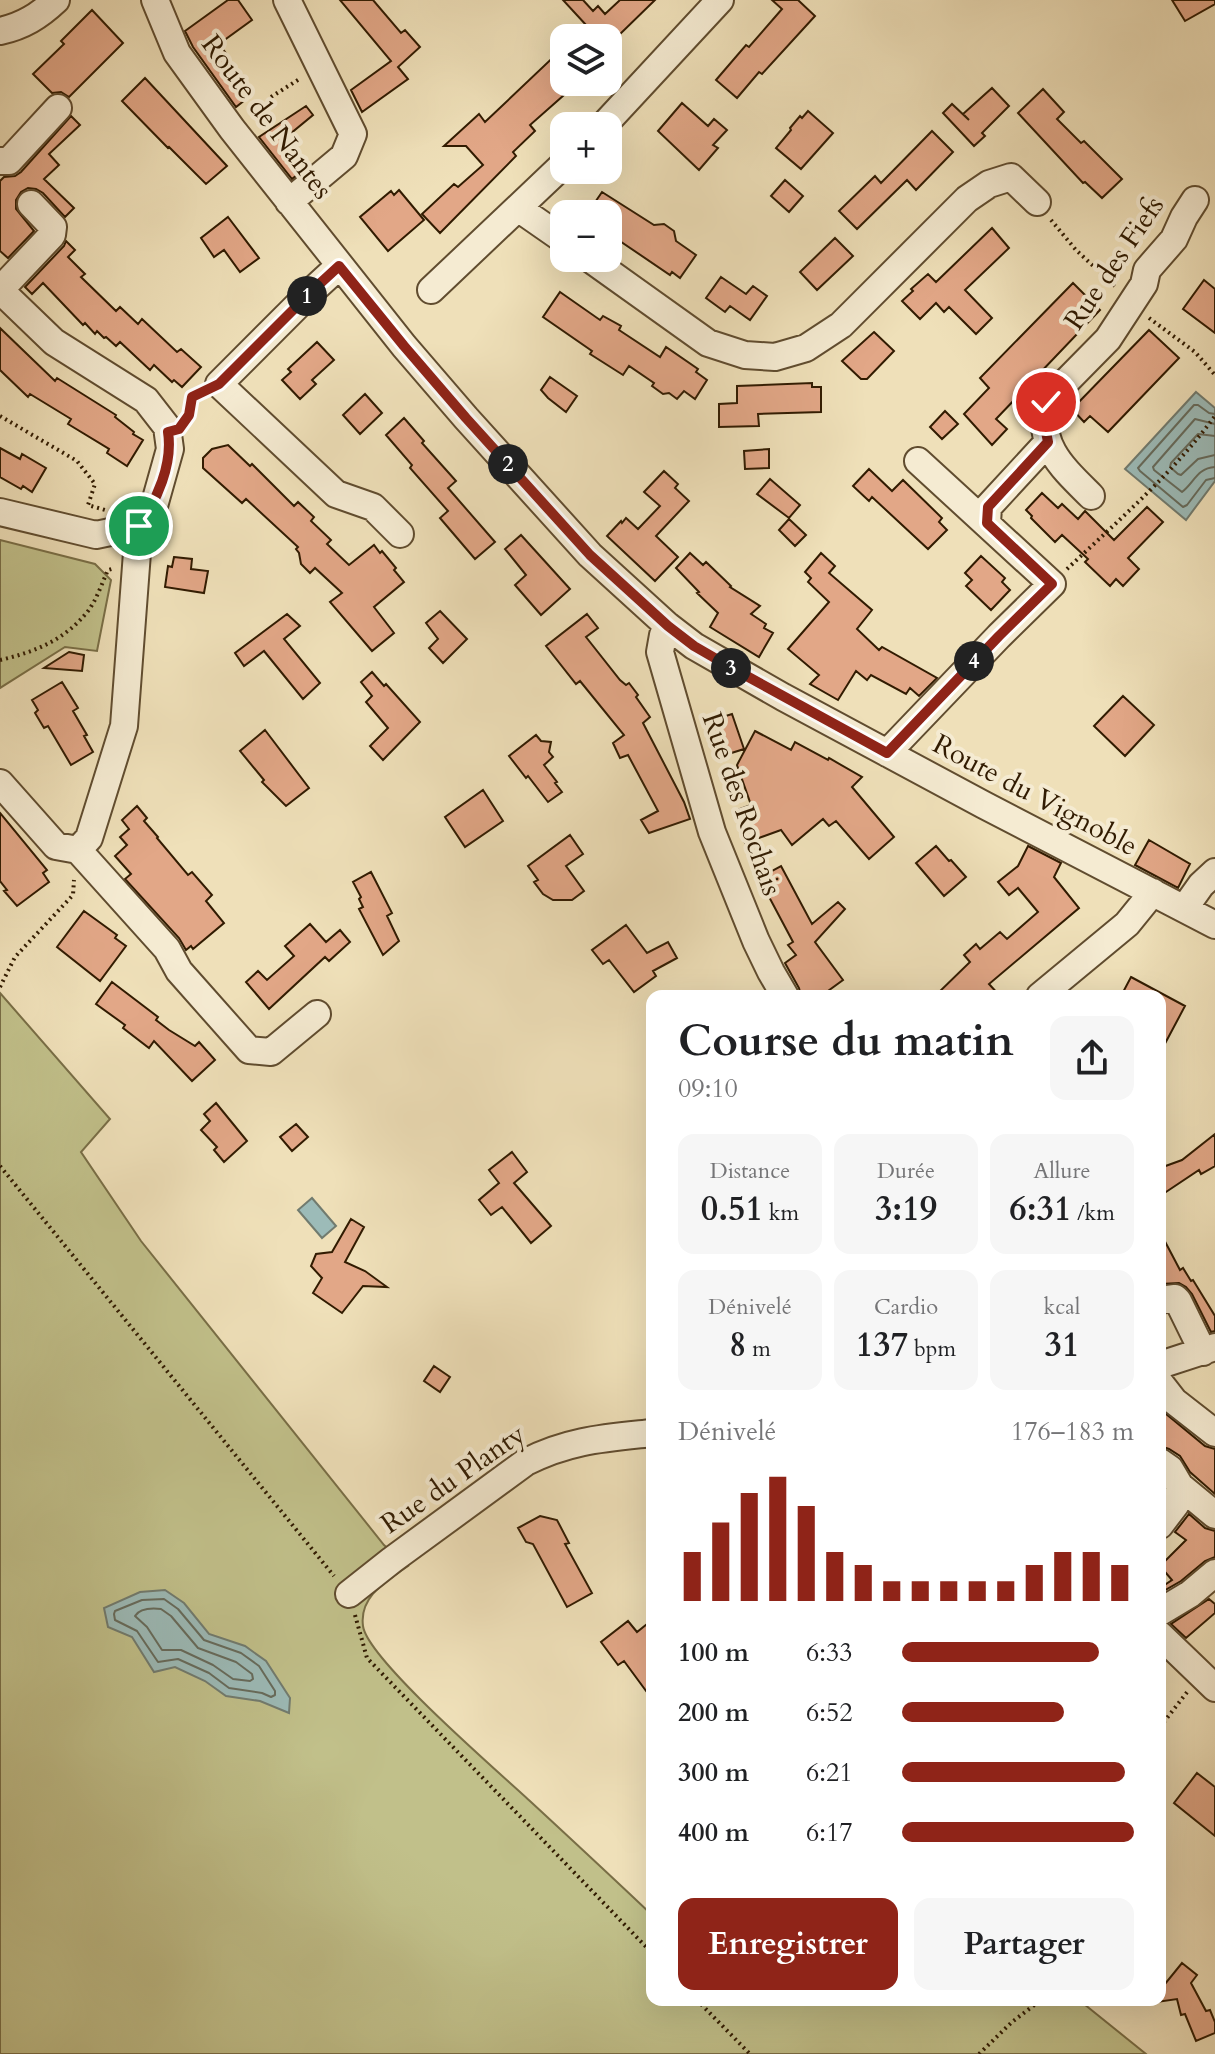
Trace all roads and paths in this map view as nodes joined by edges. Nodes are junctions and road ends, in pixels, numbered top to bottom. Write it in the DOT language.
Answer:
graph roads {
  1 [pos="155,0"];
  2 [pos="287,0"];
  3 [pos="713,3"];
  4 [pos="39,5"];
  5 [pos="0,31"];
  6 [pos="319,66"];
  7 [pos="271,97"];
  8 [pos="58,108"];
  9 [pos="616,112"];
  10 [pos="0,161"];
  11 [pos="550,177"];
  12 [pos="1195,200"];
  13 [pos="289,202"];
  14 [pos="1037,202"];
  15 [pos="31,204"];
  16 [pos="518,208"];
  17 [pos="550,230"];
  18 [pos="339,266"];
  19 [pos="609,272"];
  20 [pos="0,290"];
  21 [pos="431,290"];
  22 [pos="219,384"];
  23 [pos="0,416"];
  24 [pos="1215,416"];
  25 [pos="168,432"];
  26 [pos="1048,442"];
  27 [pos="918,461"];
  28 [pos="1091,496"];
  29 [pos="0,512"];
  30 [pos="987,523"];
  31 [pos="127,528"];
  32 [pos="400,534"];
  33 [pos="136,562"];
  34 [pos="1052,584"];
  35 [pos="668,626"];
  36 [pos="0,660"];
  37 [pos="887,753"];
  38 [pos="0,783"];
  39 [pos="78,850"];
  40 [pos="1215,872"];
  41 [pos="1153,892"];
  42 [pos="1184,909"];
  43 [pos="1215,925"];
  44 [pos="0,987"];
  45 [pos="782,990"];
  46 [pos="1047,990"];
  47 [pos="317,1014"];
  48 [pos="0,1166"];
  49 [pos="1166,1299"];
  50 [pos="1209,1350"];
  51 [pos="1166,1363"];
  52 [pos="1166,1391"];
  53 [pos="1215,1433"];
  54 [pos="646,1434"];
  55 [pos="1166,1466"];
  56 [pos="1180,1486"];
  57 [pos="1215,1515"];
  58 [pos="1166,1517"];
  59 [pos="1215,1573"];
  60 [pos="349,1594"];
  61 [pos="1166,1608"];
  62 [pos="1166,1641"];
  63 [pos="1208,1682"];
  64 [pos="1166,1721"];
  65 [pos="646,1947"];
  66 [pos="703,2006"];
  67 [pos="1033,2006"];
  68 [pos="750,2054"];
  69 [pos="979,2054"];
  1 -- 13 [label="street, Route de Nantes"];
  2 -- 6 [label="street"];
  3 -- 9 [label="street"];
  4 -- 5 [label="street"];
  6 -- 7 [label="path"];
  6 -- 13 [label="street"];
  8 -- 10 [label="street"];
  11 -- 16 [label="street"];
  12 -- 26 [label="street, Rue des Fiefs"];
  13 -- 18 [label="street, Route de Nantes"];
  14 -- 19 [label="street"];
  15 -- 20 [label="street"];
  16 -- 17 [label="street"];
  16 -- 21 [label="street"];
  18 -- 22 [label="street"];
  18 -- 35 [label="street, Route du Vignoble"];
  20 -- 25 [label="street"];
  22 -- 25 [label="path"];
  22 -- 32 [label="street"];
  23 -- 31 [label="path"];
  24 -- 34 [label="path"];
  25 -- 31 [label="street"];
  26 -- 28 [label="street"];
  26 -- 30 [label="street"];
  27 -- 30 [label="street"];
  29 -- 31 [label="street"];
  30 -- 34 [label="street"];
  31 -- 33 [label="street"];
  33 -- 36 [label="path"];
  33 -- 39 [label="street"];
  34 -- 37 [label="street"];
  35 -- 37 [label="street, Route du Vignoble"];
  35 -- 45 [label="street, Rue des Rochais"];
  37 -- 41 [label="street, Route du Vignoble"];
  38 -- 39 [label="street"];
  39 -- 44 [label="path"];
  39 -- 47 [label="street"];
  40 -- 42 [label="street"];
  41 -- 42 [label="street, Route du Vignoble"];
  41 -- 46 [label="street"];
  42 -- 43 [label="street, Route du Vignoble"];
  48 -- 60 [label="path"];
  49 -- 50 [label="street"];
  50 -- 51 [label="street"];
  52 -- 53 [label="street"];
  54 -- 60 [label="street, Rue du Planty"];
  55 -- 56 [label="street"];
  56 -- 57 [label="street"];
  56 -- 58 [label="street"];
  59 -- 61 [label="street"];
  60 -- 65 [label="path"];
  62 -- 63 [label="street"];
  63 -- 64 [label="path"];
  66 -- 68 [label="path"];
  67 -- 69 [label="path"];
}
